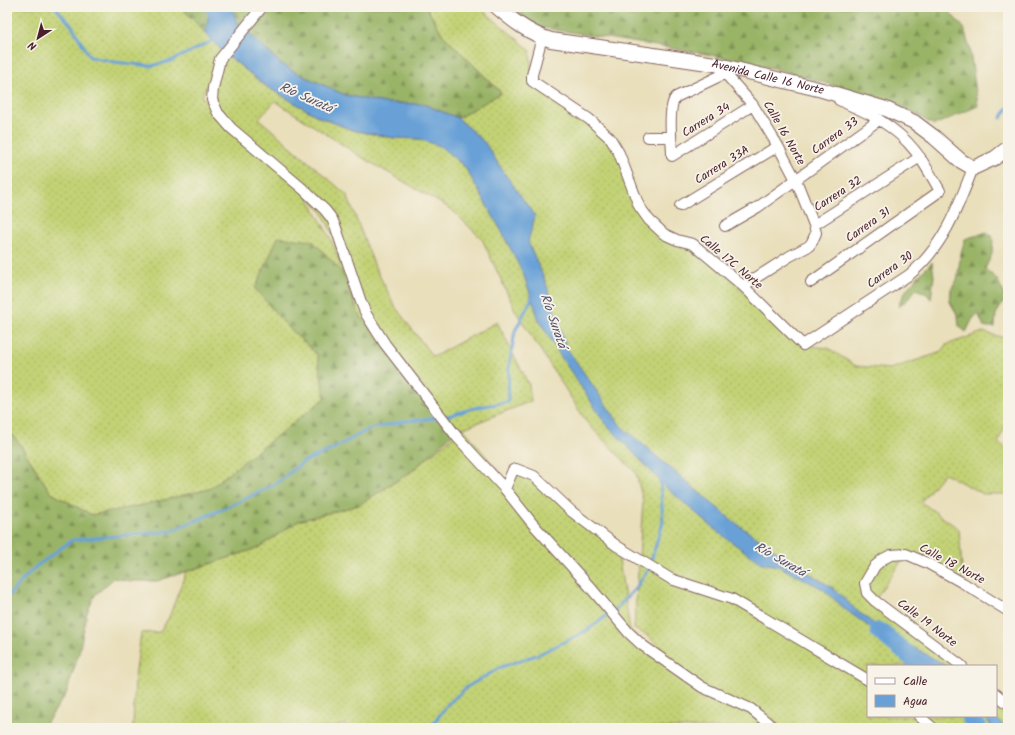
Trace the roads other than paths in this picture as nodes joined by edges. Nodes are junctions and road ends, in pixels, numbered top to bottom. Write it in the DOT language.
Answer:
graph roads {
  1 [pos="262,7"];
  2 [pos="497,7"];
  3 [pos="542,37"];
  4 [pos="715,64"];
  5 [pos="726,73"];
  6 [pos="822,90"];
  7 [pos="753,105"];
  8 [pos="880,120"];
  9 [pos="648,137"];
  10 [pos="672,137"];
  11 [pos="778,146"];
  12 [pos="1008,148"];
  13 [pos="920,157"];
  14 [pos="973,168"];
  15 [pos="796,180"];
  16 [pos="680,206"];
  17 [pos="814,225"];
  18 [pos="725,226"];
  19 [pos="811,282"];
  20 [pos="743,286"];
  21 [pos="803,345"];
  22 [pos="505,489"];
  23 [pos="875,601"];
  24 [pos="1008,611"];
  25 [pos="961,665"];
  26 [pos="867,679"];
  27 [pos="997,695"];
  28 [pos="1008,704"];
  29 [pos="920,717"];
  30 [pos="774,728"];
  31 [pos="933,728"];
  1 -- 22 [label="street"];
  2 -- 3 [label="street, Avenida Calle 16 Norte"];
  3 -- 4 [label="street, Avenida Calle 16 Norte"];
  3 -- 20 [label="street, Calle 17C Norte"];
  4 -- 5 [label="street, Calle 16 Norte"];
  4 -- 6 [label="street, Avenida Calle 16 Norte"];
  5 -- 7 [label="street, Calle 16 Norte"];
  5 -- 10 [label="street"];
  6 -- 8 [label="street"];
  6 -- 14 [label="street, Avenida Calle 16 Norte"];
  7 -- 10 [label="street, Carrera 34"];
  7 -- 11 [label="street, Calle 16 Norte"];
  8 -- 13 [label="street"];
  8 -- 15 [label="street, Carrera 33"];
  9 -- 10 [label="street"];
  11 -- 15 [label="street, Calle 16 Norte"];
  11 -- 16 [label="street, Carrera 33A"];
  12 -- 14 [label="street"];
  13 -- 17 [label="street, Carrera 32"];
  13 -- 19 [label="street, Carrera 31"];
  14 -- 21 [label="street, Carrera 30"];
  15 -- 17 [label="street, Calle 16 Norte"];
  15 -- 18 [label="street, Carrera 33"];
  17 -- 20 [label="street, Carrera 32"];
  20 -- 21 [label="street, Calle 17C Norte"];
  22 -- 26 [label="street"];
  22 -- 30 [label="street"];
  23 -- 24 [label="street, Calle 18 Norte"];
  23 -- 25 [label="street, Calle 19 Norte"];
  27 -- 28 [label="street"];
  29 -- 31 [label="street"];
}
